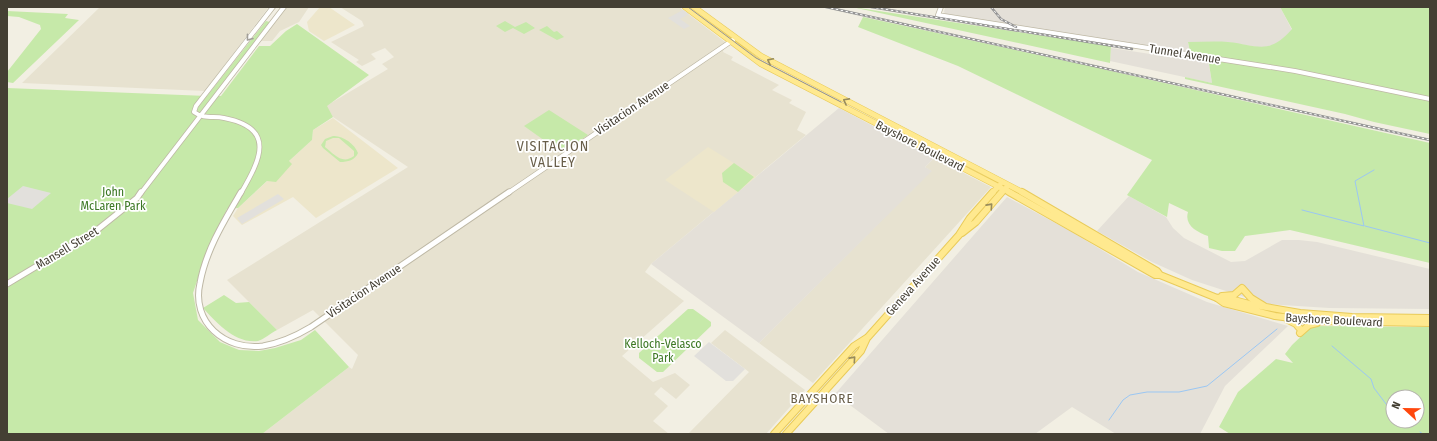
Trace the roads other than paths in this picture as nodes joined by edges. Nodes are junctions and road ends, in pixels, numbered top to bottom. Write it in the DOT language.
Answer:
graph roads {
  1 [pos="273,7"];
  2 [pos="284,7"];
  3 [pos="685,7"];
  4 [pos="694,7"];
  5 [pos="941,7"];
  6 [pos="733,40"];
  7 [pos="1430,99"];
  8 [pos="201,116"];
  9 [pos="1004,186"];
  10 [pos="7,284"];
  11 [pos="1215,298"];
  12 [pos="1274,313"];
  13 [pos="1430,318"];
  14 [pos="1321,321"];
  15 [pos="1430,324"];
  16 [pos="868,337"];
  17 [pos="774,434"];
  18 [pos="786,434"];
  1 -- 8 [label="street, one-way"];
  2 -- 8 [label="street, Mansell Street"];
  3 -- 6 [label="main road, Bayshore Boulevard"];
  4 -- 6 [label="main road, Bayshore Boulevard"];
  5 -- 7 [label="street, Tunnel Avenue"];
  6 -- 8 [label="street, Visitacion Avenue"];
  6 -- 9 [label="main road, Bayshore Boulevard"];
  8 -- 10 [label="street, Mansell Street"];
  9 -- 11 [label="main road, Bayshore Boulevard"];
  9 -- 16 [label="main road, Geneva Avenue"];
  11 -- 12 [label="main road, Bayshore Boulevard"];
  11 -- 12 [label="main road"];
  12 -- 13 [label="main road, Bayshore Boulevard"];
  12 -- 14 [label="main road, Bayshore Boulevard"];
  12 -- 14 [label="main road"];
  14 -- 15 [label="main road, Bayshore Boulevard"];
  16 -- 17 [label="main road, Geneva Avenue"];
  18 -- 16 [label="main road, Geneva Avenue, one-way"];
}
